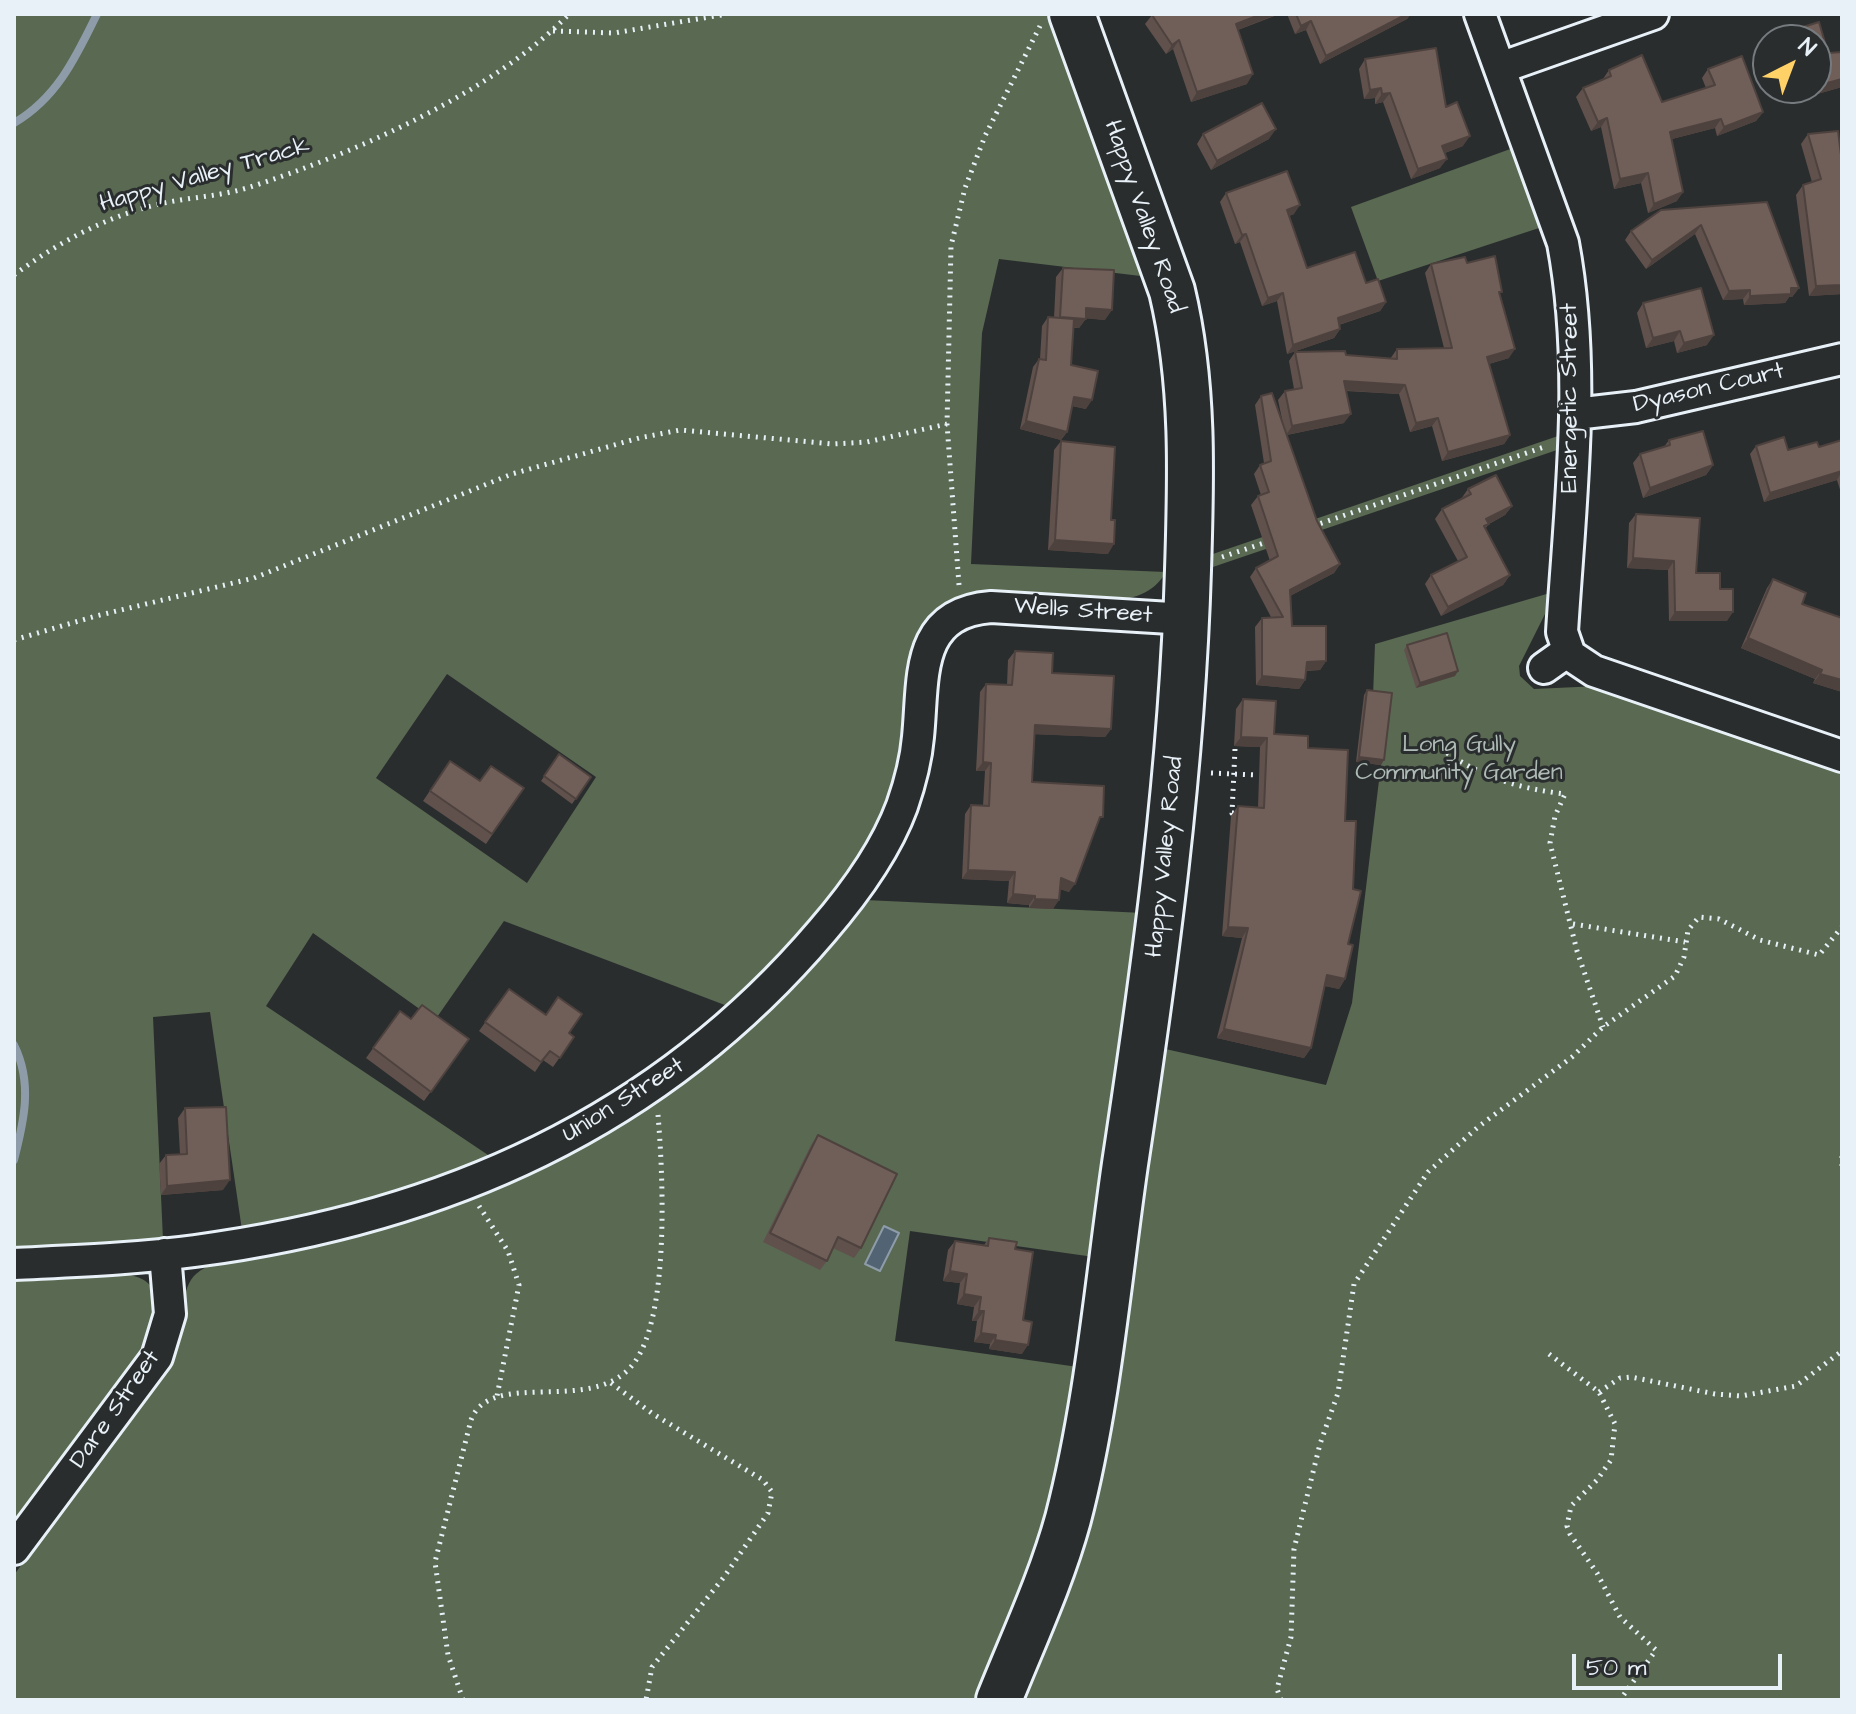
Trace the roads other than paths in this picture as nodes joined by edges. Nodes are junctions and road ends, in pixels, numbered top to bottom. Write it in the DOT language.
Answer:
graph roads {
  1 [pos="1072,14"];
  2 [pos="1480,14"];
  3 [pos="1653,14"];
  4 [pos="1500,68"];
  5 [pos="1842,359"];
  6 [pos="1575,414"];
  7 [pos="971,610"];
  8 [pos="1187,619"];
  9 [pos="1842,756"];
  10 [pos="165,1254"];
  11 [pos="14,1264"];
  12 [pos="14,1549"];
  13 [pos="999,1700"];
  1 -- 8 [label="street, Happy Valley Road"];
  2 -- 4 [label="street, Energetic Street"];
  3 -- 4 [label="street"];
  4 -- 6 [label="street, Energetic Street"];
  5 -- 6 [label="street, Dyason Court"];
  6 -- 9 [label="street, Energetic Street"];
  7 -- 8 [label="street, Wells Street"];
  7 -- 10 [label="street, Union Street"];
  8 -- 13 [label="street, Happy Valley Road"];
  10 -- 11 [label="street, Union Street"];
  10 -- 12 [label="street, Dare Street"];
}
